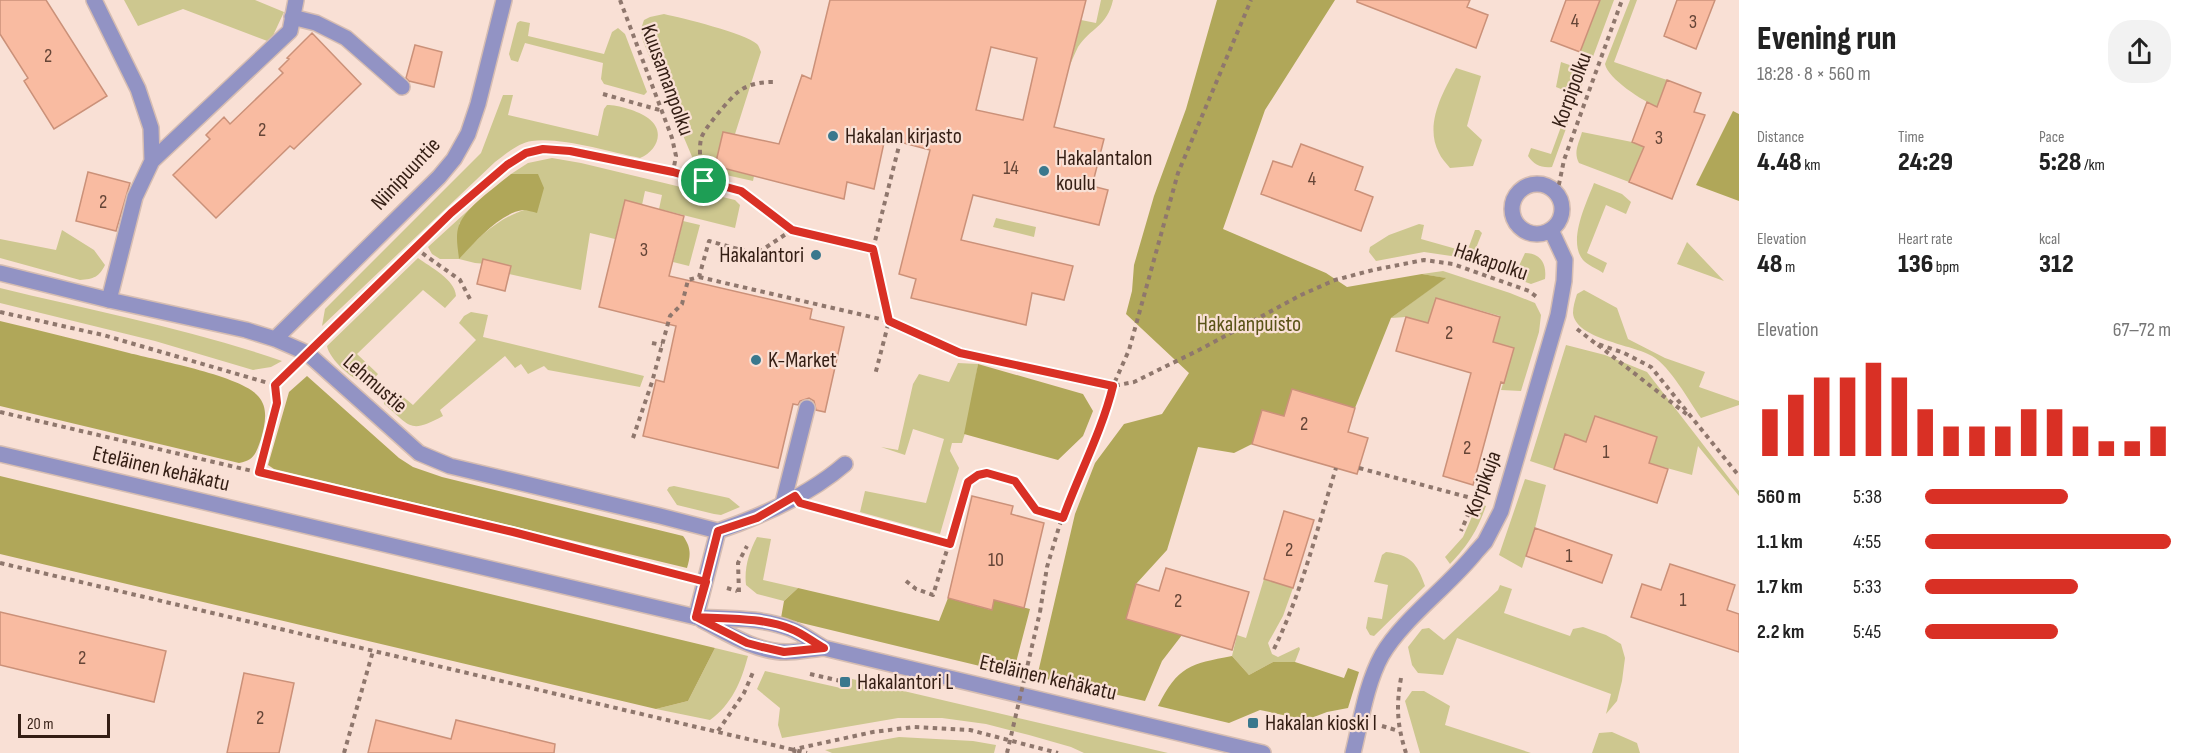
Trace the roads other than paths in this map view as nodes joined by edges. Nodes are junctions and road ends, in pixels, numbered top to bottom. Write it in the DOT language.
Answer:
graph roads {
  1 [pos="94,0"];
  2 [pos="296,0"];
  3 [pos="504,0"];
  4 [pos="292,17"];
  5 [pos="402,87"];
  6 [pos="152,161"];
  7 [pos="1551,230"];
  8 [pos="0,273"];
  9 [pos="109,300"];
  10 [pos="275,339"];
  11 [pos="807,408"];
  12 [pos="0,454"];
  13 [pos="845,464"];
  14 [pos="789,500"];
  15 [pos="718,531"];
  16 [pos="696,617"];
  17 [pos="824,648"];
  18 [pos="1263,753"];
  19 [pos="1353,753"];
  1 -- 6 [label="street"];
  2 -- 4 [label="street"];
  3 -- 10 [label="street, Niinipuuntie"];
  4 -- 5 [label="street"];
  4 -- 6 [label="street"];
  6 -- 9 [label="street"];
  7 -- 7 [label="street"];
  7 -- 19 [label="street, Korpikuja"];
  8 -- 9 [label="street, Lehmustie"];
  9 -- 10 [label="street, Lehmustie"];
  10 -- 15 [label="street, Lehmustie"];
  11 -- 14 [label="street"];
  12 -- 16 [label="street, Eteläinen kehäkatu"];
  13 -- 14 [label="street"];
  14 -- 15 [label="street"];
  15 -- 16 [label="street"];
  16 -- 17 [label="street, Eteläinen kehäkatu"];
  16 -- 17 [label="street, Eteläinen kehäkatu"];
  17 -- 18 [label="street, Eteläinen kehäkatu"];
}
